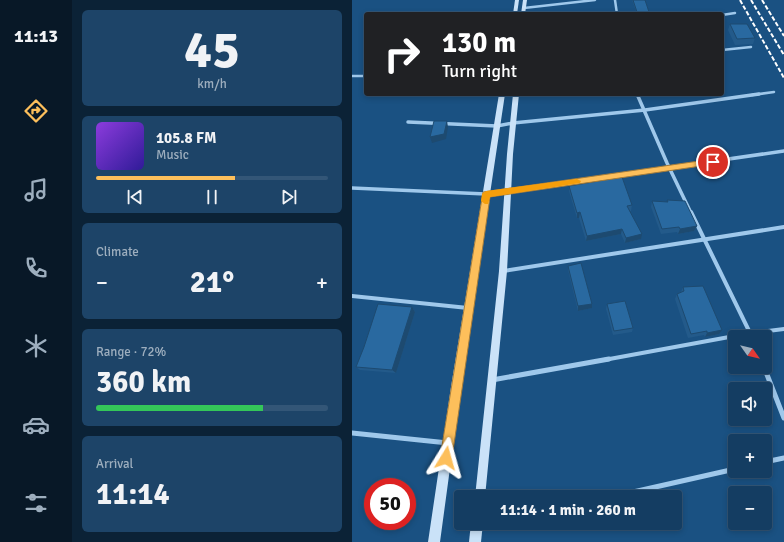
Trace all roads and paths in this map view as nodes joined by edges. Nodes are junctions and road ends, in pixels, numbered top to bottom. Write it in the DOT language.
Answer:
graph roads {
  1 [pos="517,0"];
  2 [pos="525,0"];
  3 [pos="595,0"];
  4 [pos="615,0"];
  5 [pos="524,8"];
  6 [pos="515,12"];
  7 [pos="523,12"];
  8 [pos="617,12"];
  9 [pos="735,13"];
  10 [pos="724,15"];
  11 [pos="751,47"];
  12 [pos="724,50"];
  13 [pos="352,76"];
  14 [pos="364,76"];
  15 [pos="774,92"];
  16 [pos="502,96"];
  17 [pos="516,96"];
  18 [pos="639,96"];
  19 [pos="644,110"];
  20 [pos="408,122"];
  21 [pos="513,123"];
  22 [pos="497,126"];
  23 [pos="784,151"];
  24 [pos="670,168"];
  25 [pos="352,188"];
  26 [pos="508,191"];
  27 [pos="486,194"];
  28 [pos="784,227"];
  29 [pos="705,240"];
  30 [pos="503,272"];
  31 [pos="352,296"];
  32 [pos="468,308"];
  33 [pos="784,329"];
  34 [pos="749,330"];
  35 [pos="772,331"];
  36 [pos="728,339"];
  37 [pos="767,374"];
  38 [pos="492,380"];
  39 [pos="784,418"];
  40 [pos="352,433"];
  41 [pos="448,443"];
  42 [pos="784,458"];
  43 [pos="772,461"];
  44 [pos="728,471"];
  45 [pos="481,490"];
  46 [pos="642,490"];
  47 [pos="476,530"];
  48 [pos="434,542"];
  49 [pos="475,542"];
  1 -- 6 [label="main road"];
  2 -- 5 [label="main road"];
  3 -- 5 [label="street"];
  4 -- 8 [label="street"];
  5 -- 7 [label="main road"];
  9 -- 10 [label="street"];
  11 -- 12 [label="street"];
  13 -- 14 [label="street"];
  15 -- 19 [label="street"];
  16 -- 22 [label="main road"];
  17 -- 21 [label="main road"];
  18 -- 19 [label="street"];
  19 -- 21 [label="street"];
  19 -- 24 [label="street"];
  20 -- 22 [label="street"];
  21 -- 22 [label="street"];
  21 -- 26 [label="main road"];
  22 -- 27 [label="main road"];
  23 -- 24 [label="street"];
  24 -- 26 [label="street"];
  24 -- 29 [label="street"];
  25 -- 27 [label="street"];
  26 -- 27 [label="street"];
  26 -- 30 [label="main road"];
  27 -- 32 [label="main road"];
  28 -- 29 [label="street"];
  29 -- 30 [label="street"];
  29 -- 34 [label="street"];
  30 -- 38 [label="main road"];
  31 -- 32 [label="street"];
  32 -- 41 [label="main road"];
  33 -- 35 [label="street"];
  36 -- 38 [label="street"];
  37 -- 39 [label="street"];
  38 -- 45 [label="main road"];
  40 -- 41 [label="street"];
  41 -- 48 [label="main road"];
  42 -- 43 [label="street"];
  44 -- 46 [label="street"];
  47 -- 49 [label="main road"];
}
